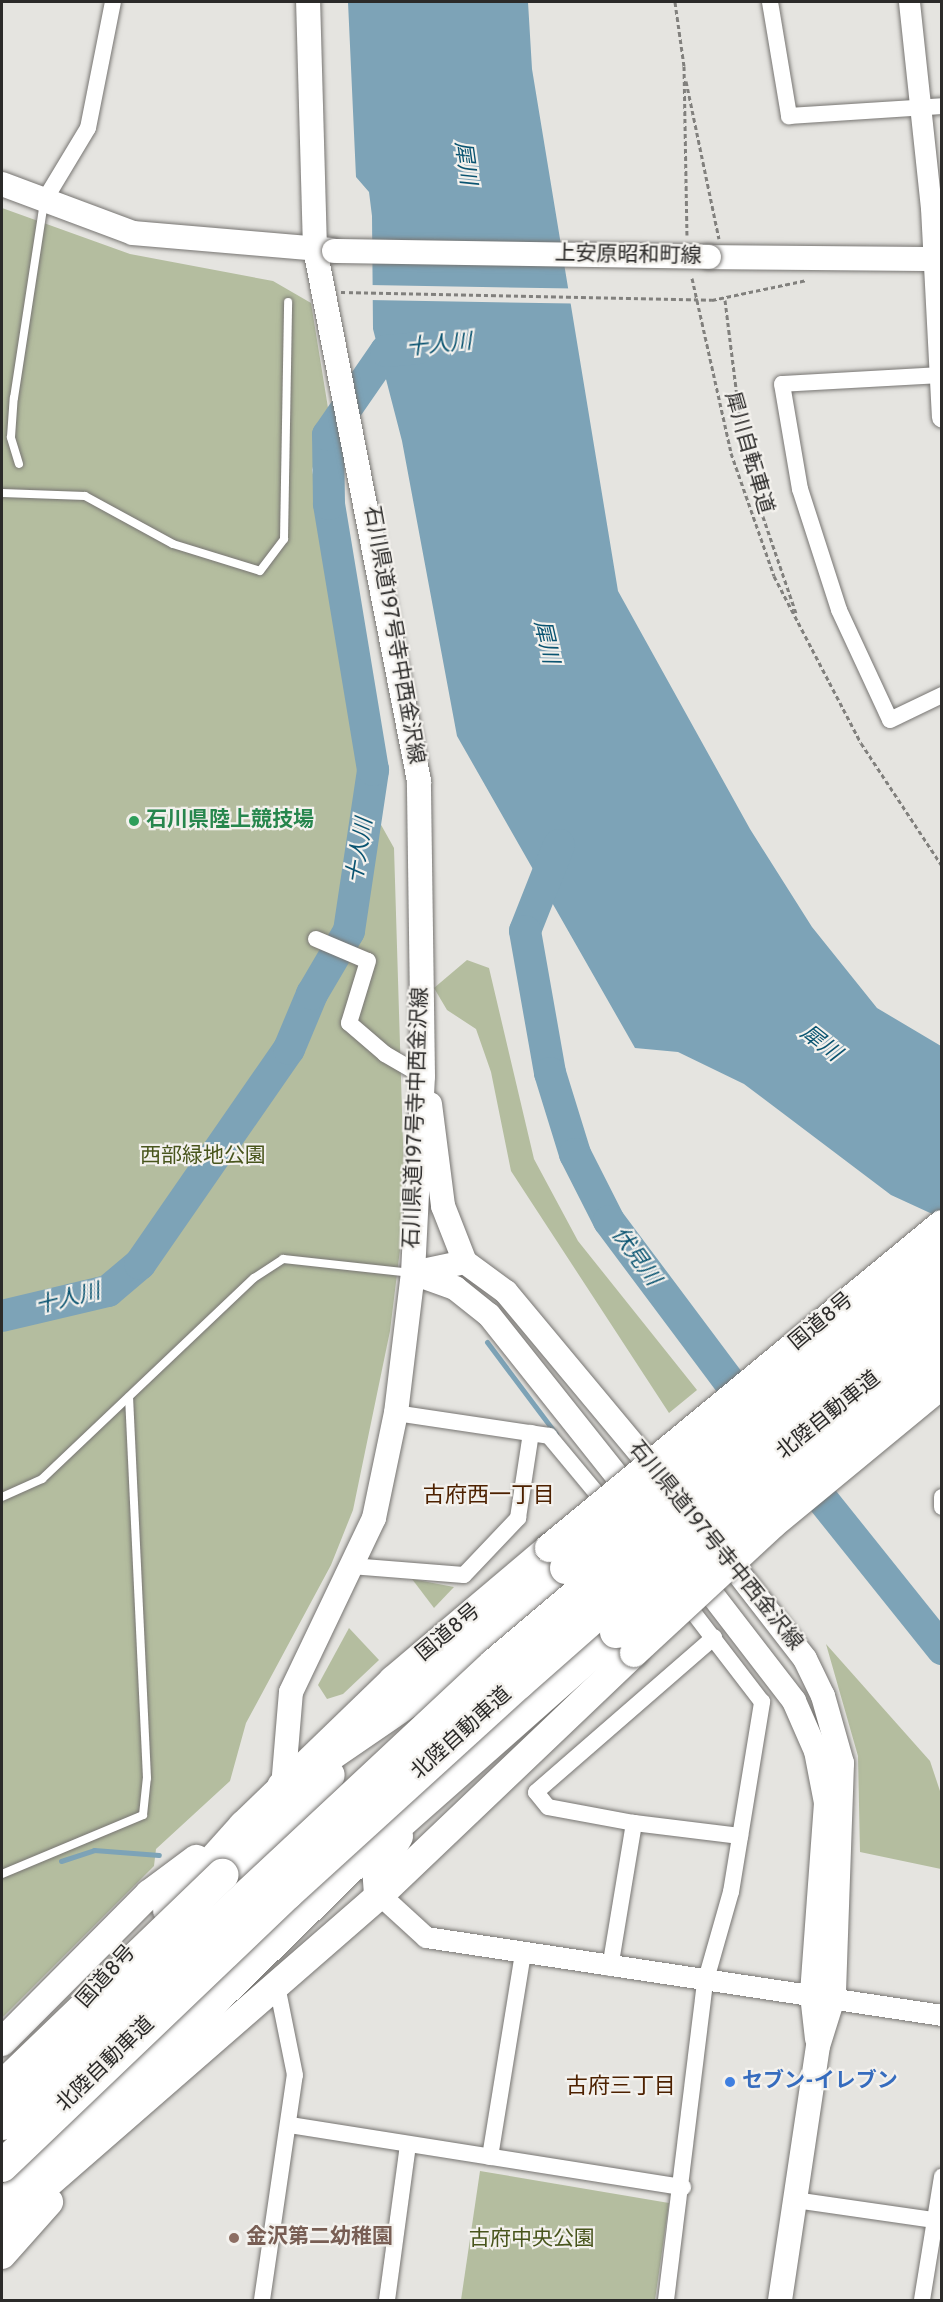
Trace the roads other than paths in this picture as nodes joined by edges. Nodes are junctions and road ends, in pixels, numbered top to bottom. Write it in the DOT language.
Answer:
graph roads {
  1 [pos="113,2"];
  2 [pos="308,2"];
  3 [pos="770,2"];
  4 [pos="909,2"];
  5 [pos="942,106"];
  6 [pos="920,107"];
  7 [pos="2,184"];
  8 [pos="44,201"];
  9 [pos="325,250"];
  10 [pos="937,259"];
  11 [pos="288,302"];
  12 [pos="940,375"];
  13 [pos="942,417"];
  14 [pos="19,464"];
  15 [pos="2,493"];
  16 [pos="942,695"];
  17 [pos="316,939"];
  18 [pos="423,1076"];
  19 [pos="942,1224"];
  20 [pos="942,1256"];
  21 [pos="465,1262"];
  22 [pos="412,1273"];
  23 [pos="942,1286"];
  24 [pos="942,1323"];
  25 [pos="942,1354"];
  26 [pos="942,1385"];
  27 [pos="129,1397"];
  28 [pos="396,1413"];
  29 [pos="531,1433"];
  30 [pos="2,1497"];
  31 [pos="942,1497"];
  32 [pos="942,1507"];
  33 [pos="557,1558"];
  34 [pos="351,1566"];
  35 [pos="714,1637"];
  36 [pos="625,1643"];
  37 [pos="407,1702"];
  38 [pos="283,1787"];
  39 [pos="410,1818"];
  40 [pos="634,1823"];
  41 [pos="243,1825"];
  42 [pos="740,1836"];
  43 [pos="2,1874"];
  44 [pos="380,1895"];
  45 [pos="523,1954"];
  46 [pos="610,1968"];
  47 [pos="276,1982"];
  48 [pos="705,1983"];
  49 [pos="823,1995"];
  50 [pos="942,2015"];
  51 [pos="2,2042"];
  52 [pos="2,2089"];
  53 [pos="2,2124"];
  54 [pos="290,2125"];
  55 [pos="109,2132"];
  56 [pos="408,2144"];
  57 [pos="490,2157"];
  58 [pos="2,2166"];
  59 [pos="942,2177"];
  60 [pos="683,2187"];
  61 [pos="795,2200"];
  62 [pos="2,2207"];
  63 [pos="934,2220"];
  64 [pos="2,2224"];
  65 [pos="2,2256"];
  66 [pos="262,2301"];
  67 [pos="387,2301"];
  68 [pos="666,2301"];
  69 [pos="780,2301"];
  70 [pos="922,2301"];
  1 -- 8 [label="street"];
  2 -- 9 [label="main road, 石川県道197号寺中西金沢線"];
  3 -- 6 [label="street"];
  4 -- 6 [label="street"];
  5 -- 6 [label="street"];
  6 -- 10 [label="street"];
  7 -- 8 [label="main road, 上安原昭和町線"];
  8 -- 9 [label="main road, 上安原昭和町線"];
  8 -- 14 [label="lane"];
  9 -- 10 [label="main road, 上安原昭和町線, bridge"];
  9 -- 18 [label="main road, 石川県道197号寺中西金沢線"];
  10 -- 12 [label="street"];
  11 -- 15 [label="lane"];
  12 -- 13 [label="street"];
  12 -- 16 [label="street"];
  17 -- 18 [label="street"];
  18 -- 21 [label="main road"];
  18 -- 22 [label="main road, 石川県道197号寺中西金沢線"];
  19 -- 33 [label="highway, 国道8号, bridge"];
  20 -- 33 [label="highway, bridge"];
  21 -- 22 [label="main road, 石川県道197号寺中西金沢線"];
  21 -- 49 [label="main road, 石川県道197号寺中西金沢線"];
  22 -- 27 [label="lane"];
  22 -- 28 [label="main road, 石川県道197号寺中西金沢線"];
  22 -- 49 [label="main road, 石川県道197号寺中西金沢線"];
  23 -- 53 [label="highway, 北陸自動車道, bridge"];
  24 -- 58 [label="highway, 北陸自動車道, bridge"];
  25 -- 36 [label="highway, bridge"];
  26 -- 36 [label="highway, bridge"];
  27 -- 30 [label="lane"];
  27 -- 43 [label="lane"];
  28 -- 29 [label="street"];
  28 -- 34 [label="main road, 石川県道197号寺中西金沢線"];
  29 -- 34 [label="street"];
  29 -- 35 [label="street"];
  31 -- 32 [label="street"];
  33 -- 37 [label="highway"];
  33 -- 38 [label="highway, 国道8号"];
  34 -- 38 [label="main road, 石川県道197号寺中西金沢線"];
  35 -- 40 [label="street"];
  35 -- 42 [label="street"];
  36 -- 39 [label="highway"];
  36 -- 44 [label="highway"];
  37 -- 38 [label="highway"];
  37 -- 52 [label="highway, bridge"];
  38 -- 41 [label="highway, 国道8号"];
  39 -- 44 [label="highway"];
  39 -- 62 [label="highway"];
  40 -- 42 [label="street"];
  40 -- 46 [label="street"];
  41 -- 51 [label="highway"];
  41 -- 52 [label="highway, 国道8号"];
  42 -- 48 [label="street"];
  44 -- 45 [label="street"];
  44 -- 47 [label="highway"];
  45 -- 46 [label="street"];
  45 -- 57 [label="street"];
  46 -- 48 [label="street"];
  47 -- 54 [label="street"];
  47 -- 55 [label="highway"];
  48 -- 49 [label="street"];
  48 -- 60 [label="street"];
  49 -- 50 [label="street"];
  49 -- 61 [label="main road, 石川県道197号寺中西金沢線"];
  54 -- 56 [label="street"];
  54 -- 66 [label="street"];
  55 -- 64 [label="highway"];
  55 -- 65 [label="highway"];
  56 -- 57 [label="street"];
  56 -- 67 [label="street"];
  57 -- 60 [label="street"];
  59 -- 63 [label="street"];
  60 -- 68 [label="street"];
  61 -- 63 [label="street"];
  61 -- 69 [label="main road, 石川県道197号寺中西金沢線"];
  63 -- 70 [label="street"];
}
